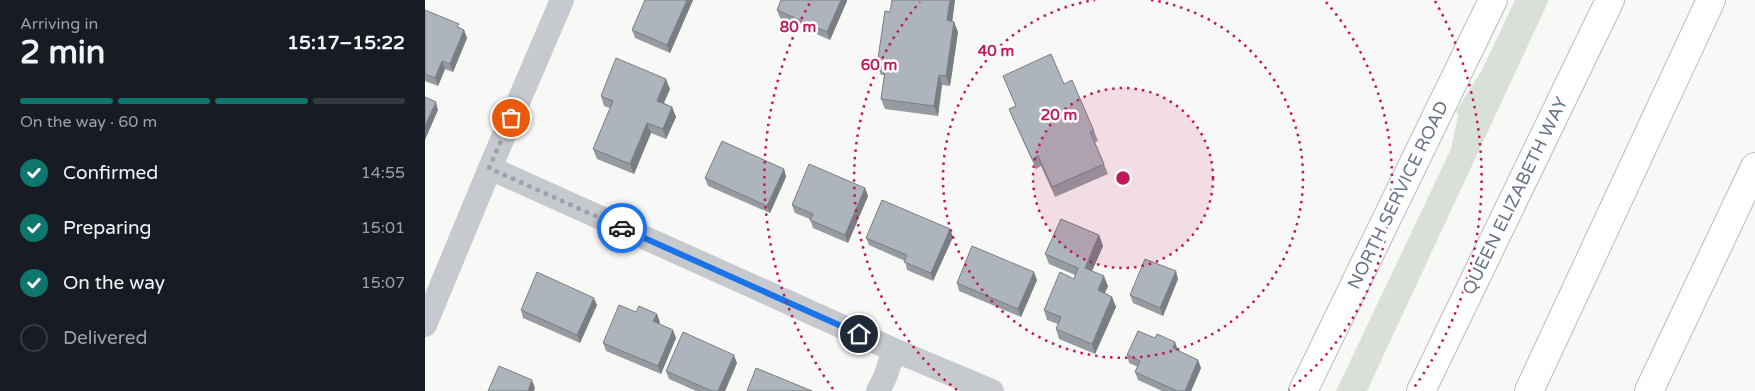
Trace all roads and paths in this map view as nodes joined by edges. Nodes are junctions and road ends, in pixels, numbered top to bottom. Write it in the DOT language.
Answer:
graph roads {
  1 [pos="562,0"];
  2 [pos="1493,0"];
  3 [pos="1610,0"];
  4 [pos="1711,0"];
  5 [pos="1755,167"];
  6 [pos="489,168"];
  7 [pos="425,325"];
  8 [pos="894,350"];
  9 [pos="879,391"];
  10 [pos="991,391"];
  11 [pos="1303,391"];
  12 [pos="1421,391"];
  13 [pos="1529,391"];
  14 [pos="1649,391"];
  1 -- 6 [label="street"];
  2 -- 11 [label="main road, NORTH SERVICE ROAD"];
  3 -- 12 [label="main road, QUEEN ELIZABETH WAY"];
  4 -- 13 [label="main road"];
  5 -- 14 [label="main road"];
  6 -- 7 [label="street"];
  6 -- 8 [label="street"];
  8 -- 9 [label="street"];
  8 -- 10 [label="street"];
}
